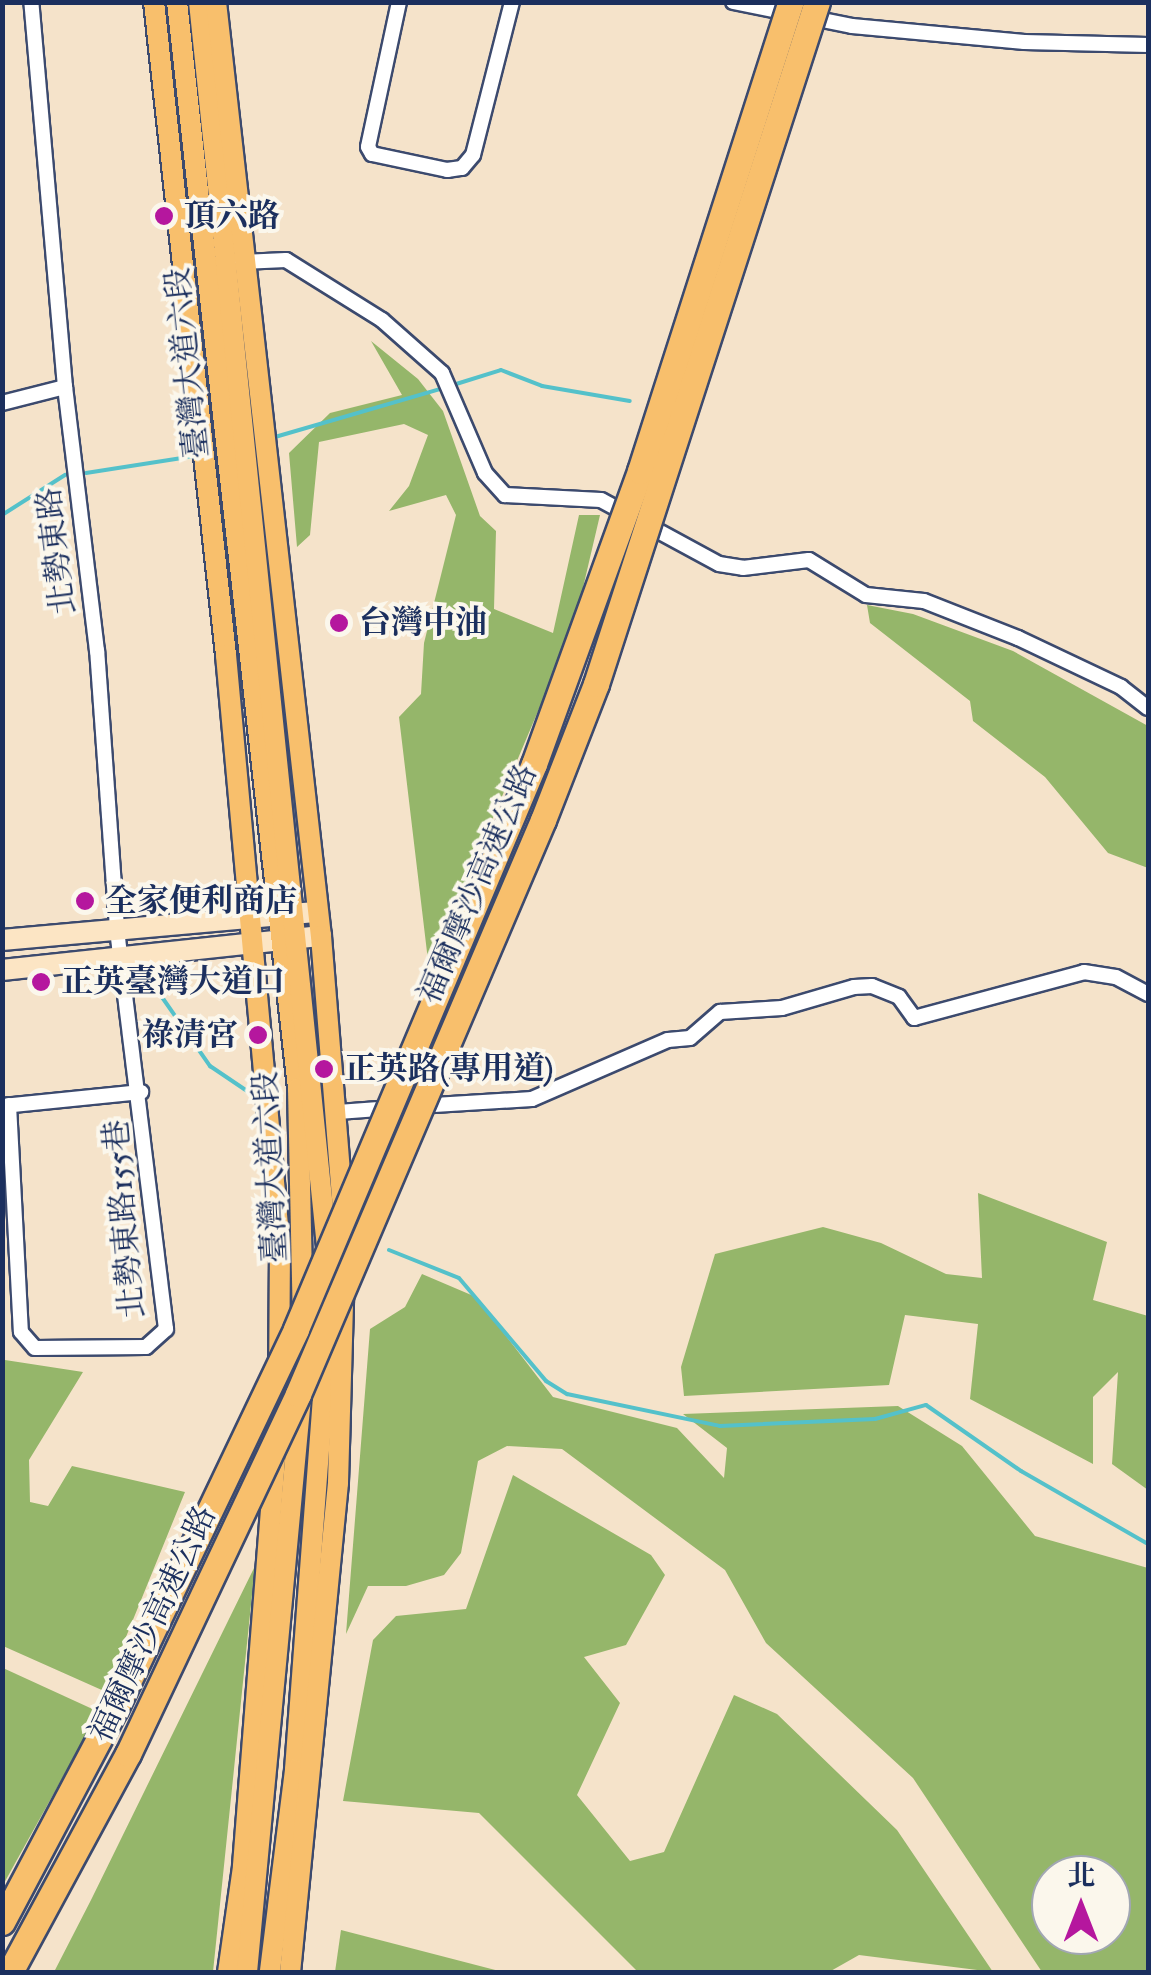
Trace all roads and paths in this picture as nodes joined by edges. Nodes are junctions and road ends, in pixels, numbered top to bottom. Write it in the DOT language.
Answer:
graph roads {
  1 [pos="31,2"];
  2 [pos="154,2"];
  3 [pos="177,2"];
  4 [pos="199,2"];
  5 [pos="216,2"];
  6 [pos="399,2"];
  7 [pos="512,2"];
  8 [pos="733,2"];
  9 [pos="791,2"];
  10 [pos="817,2"];
  11 [pos="1148,45"];
  12 [pos="242,262"];
  13 [pos="64,387"];
  14 [pos="2,403"];
  15 [pos="1148,708"];
  16 [pos="318,912"];
  17 [pos="289,914"];
  18 [pos="250,916"];
  19 [pos="117,928"];
  20 [pos="321,936"];
  21 [pos="291,939"];
  22 [pos="2,940"];
  23 [pos="253,944"];
  24 [pos="124,958"];
  25 [pos="2,970"];
  26 [pos="1148,994"];
  27 [pos="141,1092"];
  28 [pos="6,1106"];
  29 [pos="338,1112"];
  30 [pos="2,1922"];
  31 [pos="10,1972"];
  32 [pos="228,1972"];
  33 [pos="247,1972"];
  34 [pos="270,1972"];
  35 [pos="290,1972"];
  1 -- 13 [label="street, 北勢東路"];
  2 -- 18 [label="main road, 臺灣大道六段"];
  3 -- 17 [label="main road, 臺灣大道六段"];
  4 -- 17 [label="main road, 臺灣大道六段"];
  5 -- 12 [label="main road, 臺灣大道六段"];
  6 -- 7 [label="street"];
  8 -- 11 [label="street"];
  9 -- 30 [label="highway, 福爾摩沙高速公路, bridge"];
  10 -- 31 [label="highway, 福爾摩沙高速公路, bridge"];
  12 -- 15 [label="street"];
  12 -- 16 [label="main road, 臺灣大道六段"];
  13 -- 14 [label="street"];
  13 -- 19 [label="street, 北勢東路"];
  16 -- 17 [label="street"];
  16 -- 20 [label="main road, 臺灣大道六段"];
  17 -- 18 [label="street"];
  17 -- 21 [label="main road, 臺灣大道六段"];
  18 -- 19 [label="street"];
  18 -- 23 [label="main road, 臺灣大道六段"];
  19 -- 22 [label="street"];
  19 -- 24 [label="street, 北勢東路"];
  20 -- 21 [label="street"];
  20 -- 29 [label="main road, 臺灣大道六段"];
  21 -- 23 [label="street"];
  21 -- 33 [label="main road, 臺灣大道六段"];
  21 -- 34 [label="main road, 臺灣大道六段"];
  23 -- 24 [label="street"];
  23 -- 32 [label="main road, 臺灣大道六段"];
  24 -- 25 [label="street"];
  24 -- 27 [label="street, 北勢東路"];
  26 -- 29 [label="street"];
  27 -- 28 [label="street, 北勢東路155巷"];
  27 -- 28 [label="street, 北勢東路155巷"];
  29 -- 35 [label="main road, 臺灣大道六段"];
}
